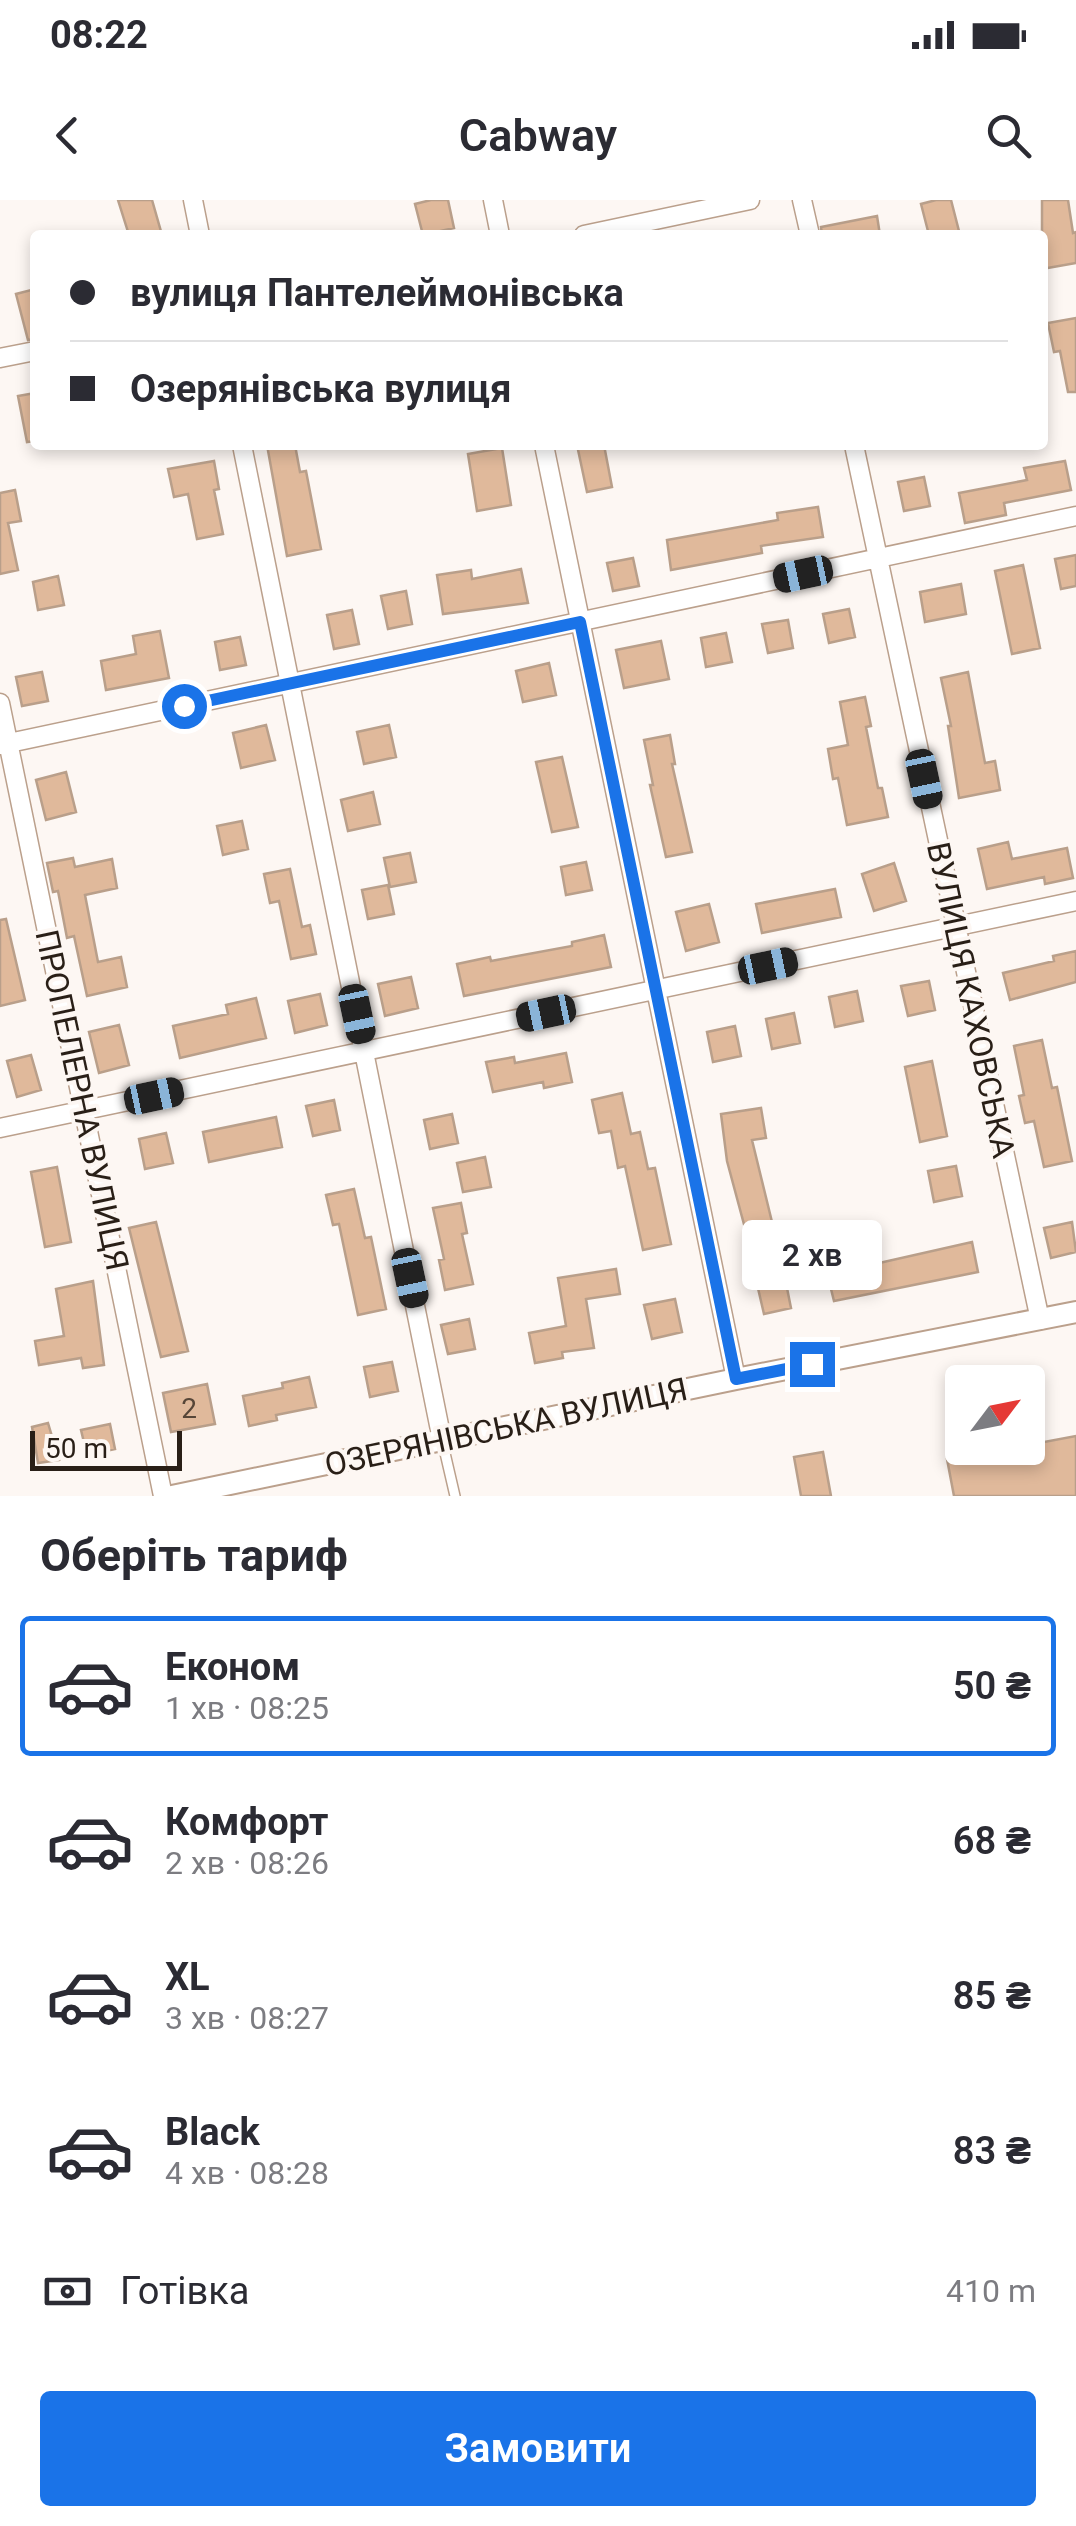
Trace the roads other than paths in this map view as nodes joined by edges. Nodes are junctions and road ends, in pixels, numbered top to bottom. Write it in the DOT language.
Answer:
graph roads {
  1 [pos="193,200"];
  2 [pos="493,200"];
  3 [pos="750,200"];
  4 [pos="802,200"];
  5 [pos="199,230"];
  6 [pos="499,230"];
  7 [pos="608,230"];
  8 [pos="809,230"];
  9 [pos="30,352"];
  10 [pos="0,358"];
  11 [pos="243,450"];
  12 [pos="545,450"];
  13 [pos="855,450"];
  14 [pos="1076,516"];
  15 [pos="878,558"];
  16 [pos="580,622"];
  17 [pos="290,683"];
  18 [pos="0,703"];
  19 [pos="4,744"];
  20 [pos="1076,901"];
  21 [pos="955,927"];
  22 [pos="656,990"];
  23 [pos="364,1051"];
  24 [pos="84,1110"];
  25 [pos="0,1128"];
  26 [pos="1076,1312"];
  27 [pos="1040,1320"];
  28 [pos="736,1379"];
  29 [pos="442,1440"];
  30 [pos="163,1496"];
  31 [pos="172,1496"];
  32 [pos="455,1496"];
  1 -- 5 [label="street"];
  2 -- 6 [label="street"];
  3 -- 7 [label="street"];
  4 -- 8 [label="street"];
  9 -- 10 [label="street"];
  11 -- 17 [label="street"];
  12 -- 16 [label="street"];
  13 -- 15 [label="street, ВУЛИЦЯ КАХОВСЬКА"];
  14 -- 15 [label="street"];
  15 -- 16 [label="street"];
  15 -- 21 [label="street, ВУЛИЦЯ КАХОВСЬКА"];
  16 -- 17 [label="street"];
  16 -- 22 [label="street"];
  17 -- 19 [label="street"];
  17 -- 23 [label="street"];
  18 -- 19 [label="street, ПРОПЕЛЕРНА ВУЛИЦЯ"];
  19 -- 24 [label="street, ПРОПЕЛЕРНА ВУЛИЦЯ"];
  20 -- 21 [label="street"];
  21 -- 22 [label="street"];
  21 -- 27 [label="street, ВУЛИЦЯ КАХОВСЬКА"];
  22 -- 23 [label="street"];
  22 -- 28 [label="street"];
  23 -- 24 [label="street"];
  23 -- 29 [label="street"];
  24 -- 25 [label="street"];
  24 -- 30 [label="street, ПРОПЕЛЕРНА ВУЛИЦЯ"];
  26 -- 27 [label="street, ОЗЕРЯНІВСЬКА ВУЛИЦЯ"];
  27 -- 28 [label="street, ОЗЕРЯНІВСЬКА ВУЛИЦЯ"];
  28 -- 29 [label="street, ОЗЕРЯНІВСЬКА ВУЛИЦЯ"];
  29 -- 31 [label="street, ОЗЕРЯНІВСЬКА ВУЛИЦЯ"];
  29 -- 32 [label="lane"];
}
